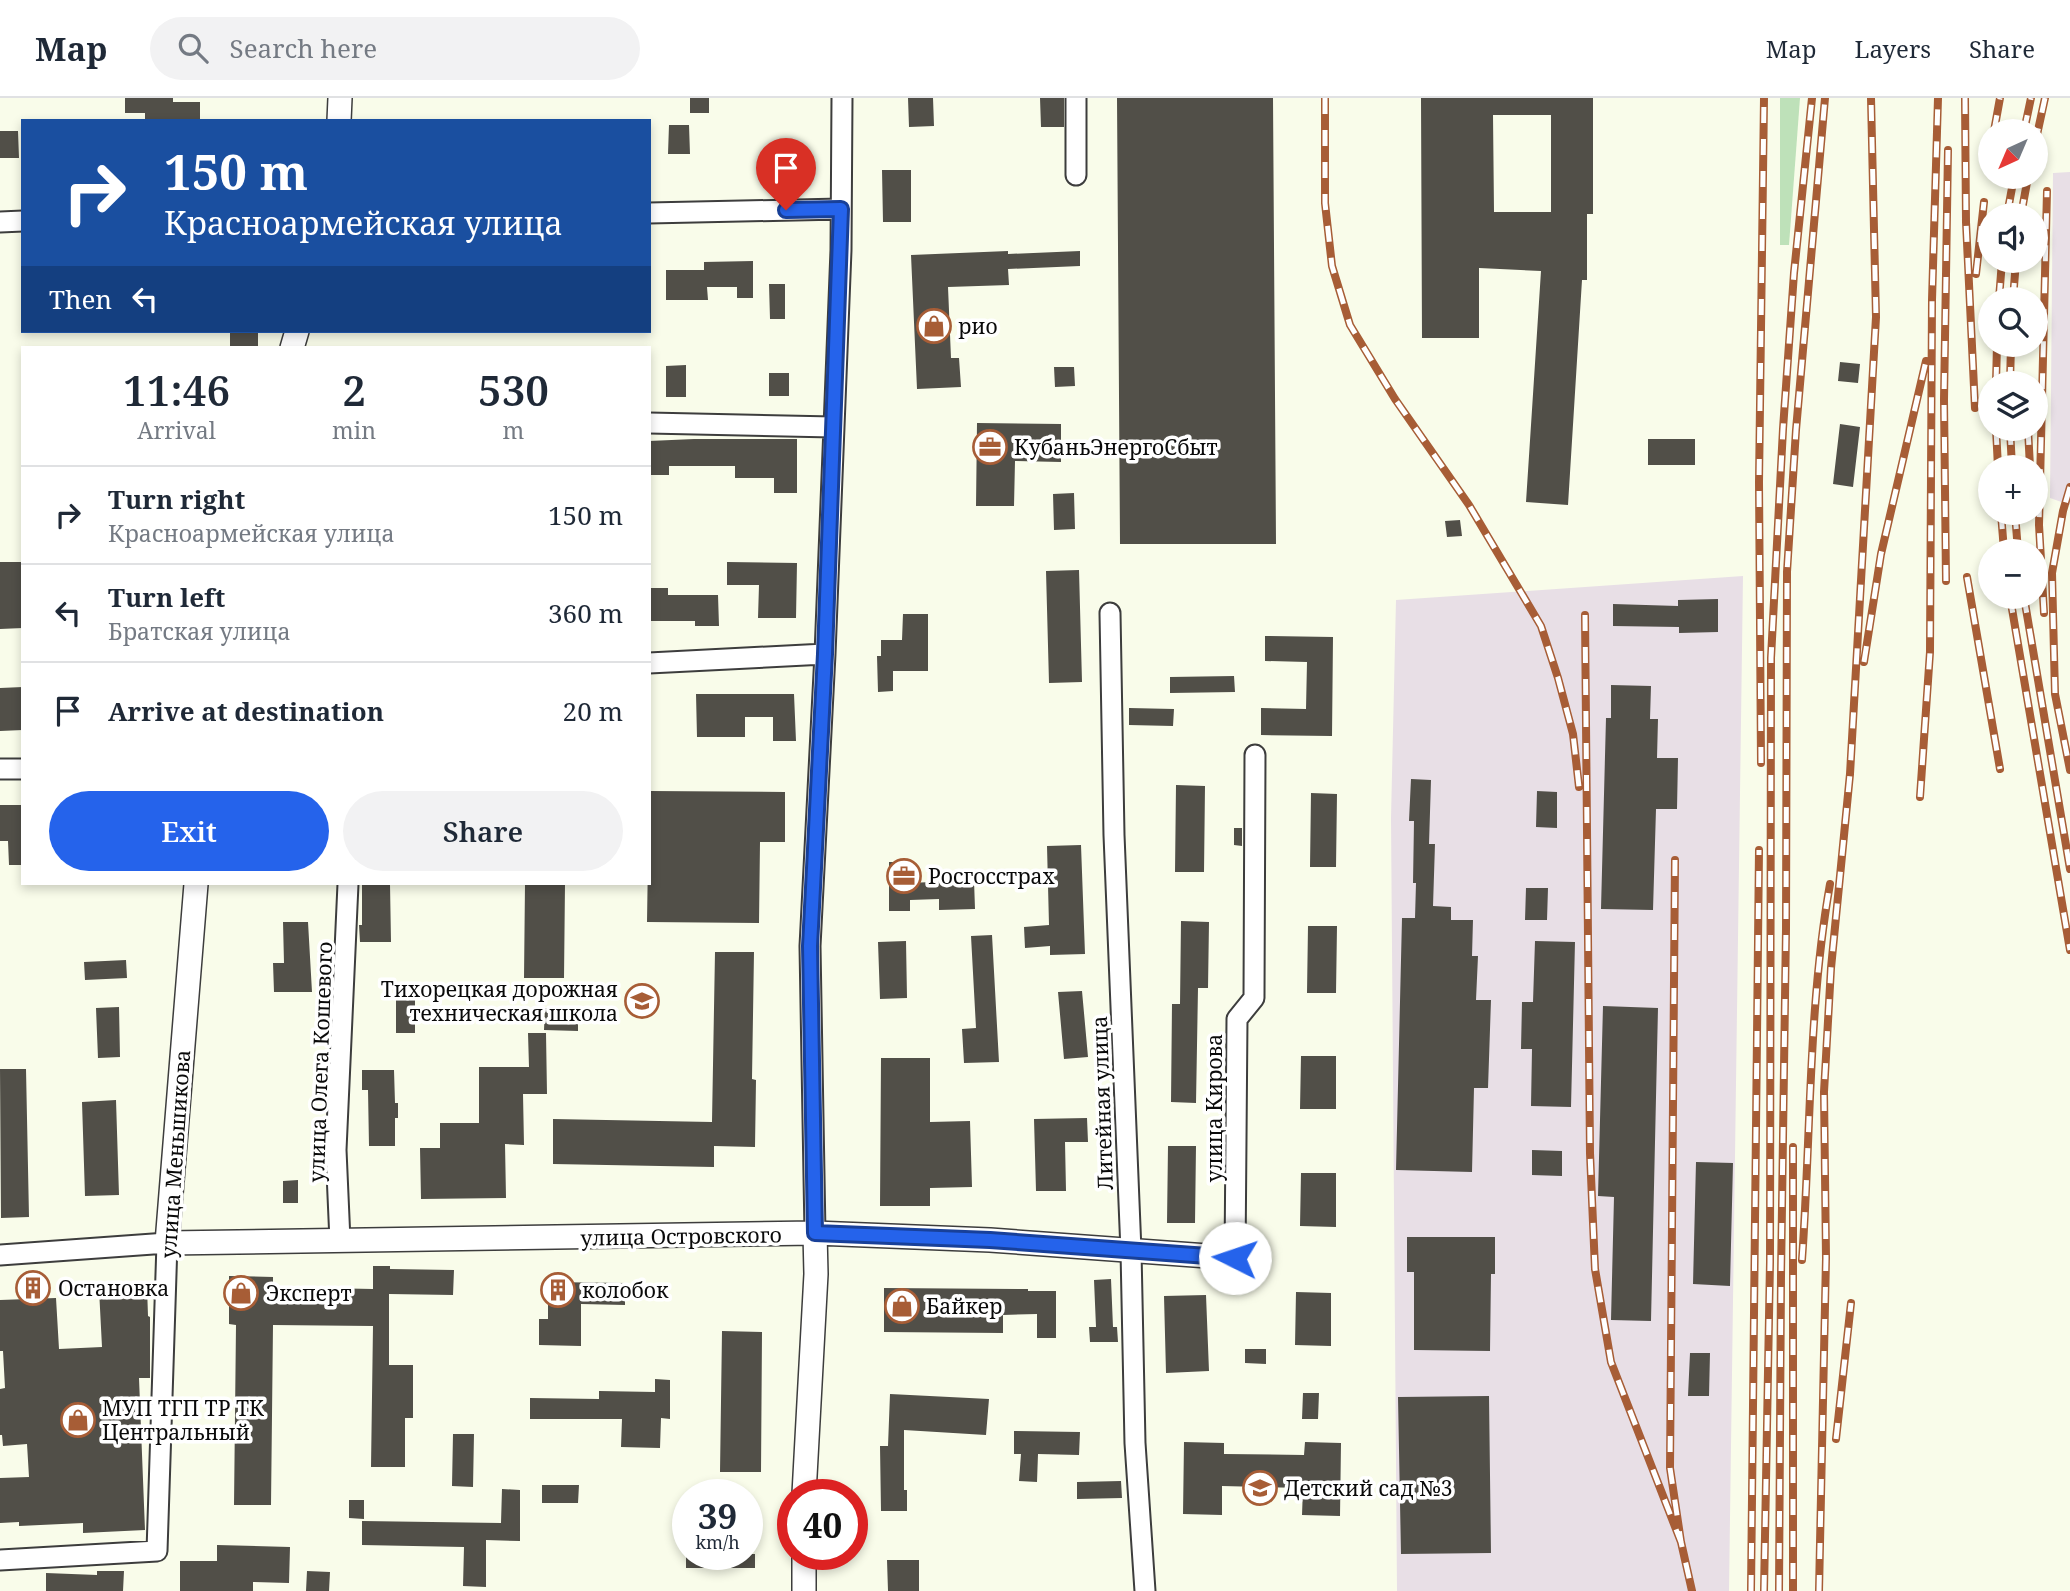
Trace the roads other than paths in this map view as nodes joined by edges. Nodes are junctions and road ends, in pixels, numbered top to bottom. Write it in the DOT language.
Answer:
graph roads {
  1 [pos="340,98"];
  2 [pos="842,98"];
  3 [pos="1076,98"];
  4 [pos="339,119"];
  5 [pos="1076,175"];
  6 [pos="841,209"];
  7 [pos="651,213"];
  8 [pos="21,221"];
  9 [pos="0,222"];
  10 [pos="651,423"];
  11 [pos="833,427"];
  12 [pos="1110,612"];
  13 [pos="825,654"];
  14 [pos="651,663"];
  15 [pos="1255,755"];
  16 [pos="0,769"];
  17 [pos="21,769"];
  18 [pos="195,885"];
  19 [pos="348,885"];
  20 [pos="815,1233"];
  21 [pos="340,1241"];
  22 [pos="167,1243"];
  23 [pos="1131,1251"];
  24 [pos="0,1255"];
  25 [pos="1235,1258"];
  26 [pos="805,1479"];
  27 [pos="0,1560"];
  28 [pos="804,1570"];
  29 [pos="804,1591"];
  30 [pos="1145,1591"];
  1 -- 4 [label="street"];
  2 -- 6 [label="street"];
  3 -- 5 [label="street"];
  6 -- 7 [label="street"];
  6 -- 11 [label="street"];
  8 -- 9 [label="street"];
  10 -- 11 [label="street"];
  11 -- 13 [label="street"];
  12 -- 23 [label="street, Литейная улица"];
  13 -- 14 [label="street"];
  13 -- 20 [label="street"];
  15 -- 25 [label="street, улица Кирова"];
  16 -- 17 [label="street"];
  18 -- 22 [label="street, улица Меньшикова"];
  19 -- 21 [label="street, улица Олега Кошевого"];
  20 -- 21 [label="street, улица Островского"];
  20 -- 23 [label="street, улица Островского"];
  20 -- 26 [label="street"];
  21 -- 22 [label="street, улица Островского"];
  22 -- 24 [label="street"];
  22 -- 27 [label="street, улица Меньшикова"];
  23 -- 25 [label="street, улица Островского"];
  23 -- 30 [label="street, Литейная улица"];
  28 -- 29 [label="street"];
}
